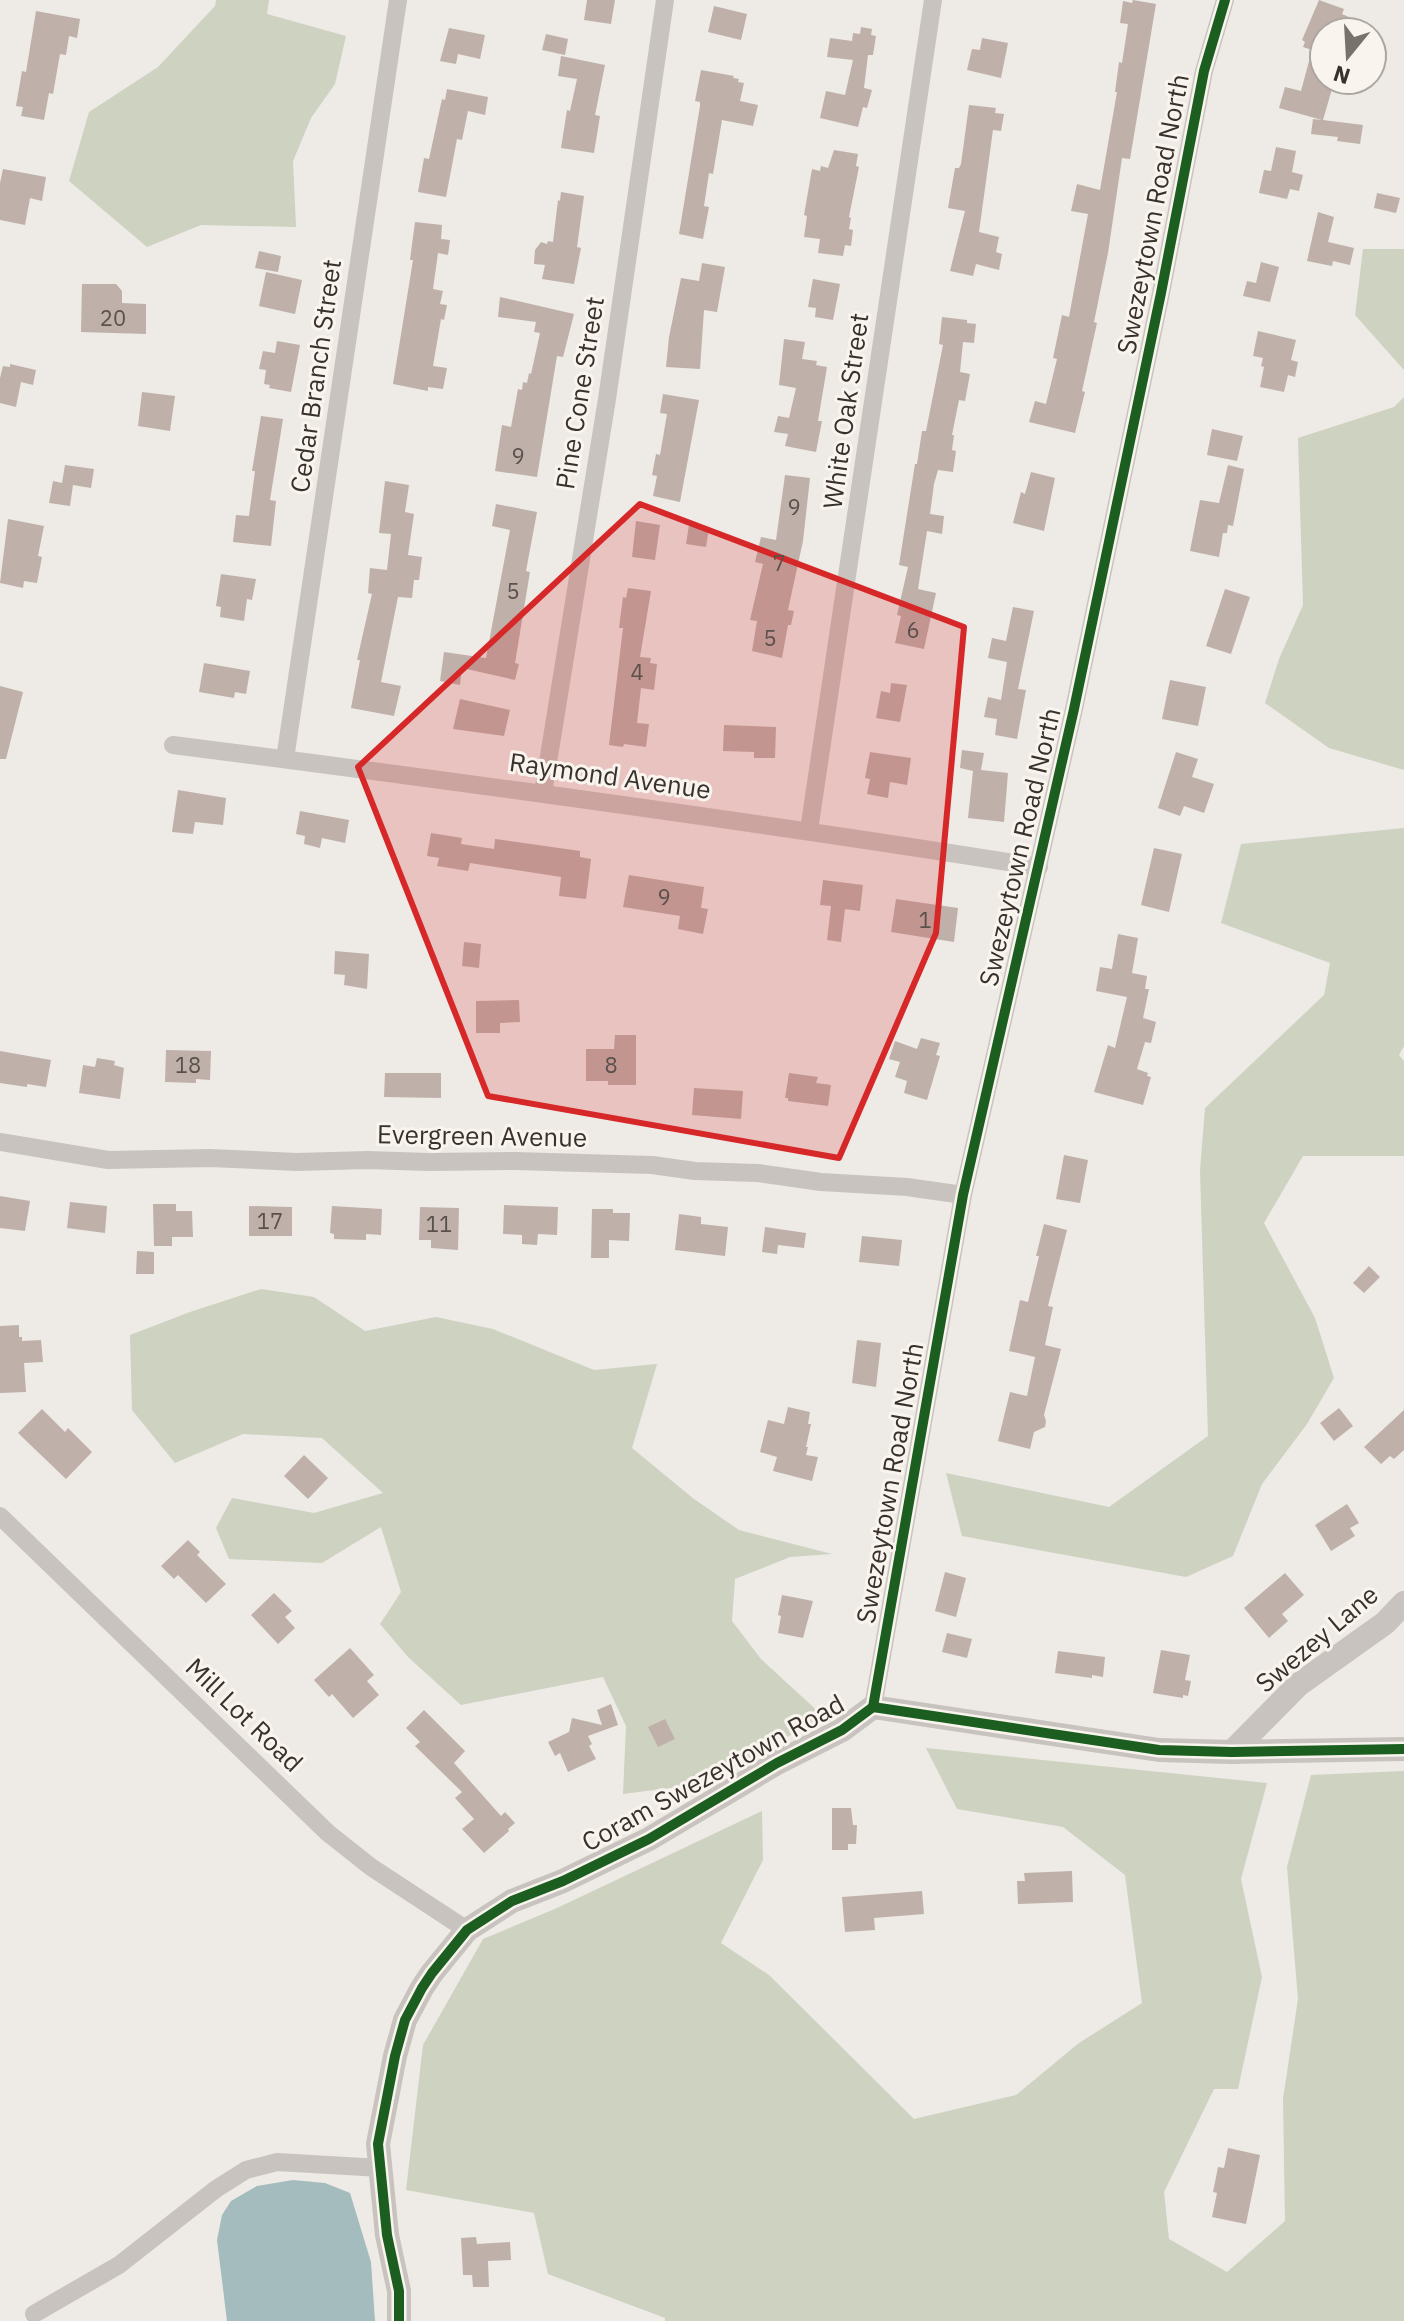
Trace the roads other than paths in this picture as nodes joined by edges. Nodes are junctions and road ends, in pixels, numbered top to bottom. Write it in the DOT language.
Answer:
graph roads {
  1 [pos="398,0"];
  2 [pos="665,0"];
  3 [pos="933,0"];
  4 [pos="1225,0"];
  5 [pos="173,745"];
  6 [pos="285,759"];
  7 [pos="543,793"];
  8 [pos="809,830"];
  9 [pos="1039,867"];
  10 [pos="0,1142"];
  11 [pos="963,1195"];
  12 [pos="0,1516"];
  13 [pos="1404,1603"];
  14 [pos="873,1707"];
  15 [pos="1404,1749"];
  16 [pos="1232,1752"];
  17 [pos="467,1930"];
  18 [pos="381,2168"];
  19 [pos="34,2314"];
  20 [pos="399,2321"];
  1 -- 6 [label="street, Cedar Branch Street"];
  2 -- 7 [label="street, Pine Cone Street"];
  3 -- 8 [label="street, White Oak Street"];
  4 -- 9 [label="street, Swezeytown Road North"];
  5 -- 6 [label="street, Raymond Avenue"];
  6 -- 7 [label="street, Raymond Avenue"];
  7 -- 8 [label="street, Raymond Avenue"];
  8 -- 9 [label="street, Raymond Avenue"];
  9 -- 11 [label="street, Swezeytown Road North"];
  10 -- 11 [label="street, Evergreen Avenue"];
  11 -- 14 [label="street, Swezeytown Road North"];
  12 -- 17 [label="street, Mill Lot Road"];
  13 -- 16 [label="street, Swezey Lane"];
  14 -- 16 [label="street, Coram Swezeytown Road"];
  14 -- 17 [label="street, Coram Swezeytown Road"];
  15 -- 16 [label="street, Coram Swezeytown Road"];
  17 -- 18 [label="street, Coram Swezeytown Road"];
  18 -- 19 [label="street"];
  18 -- 20 [label="street, Coram Swezeytown Road"];
}
